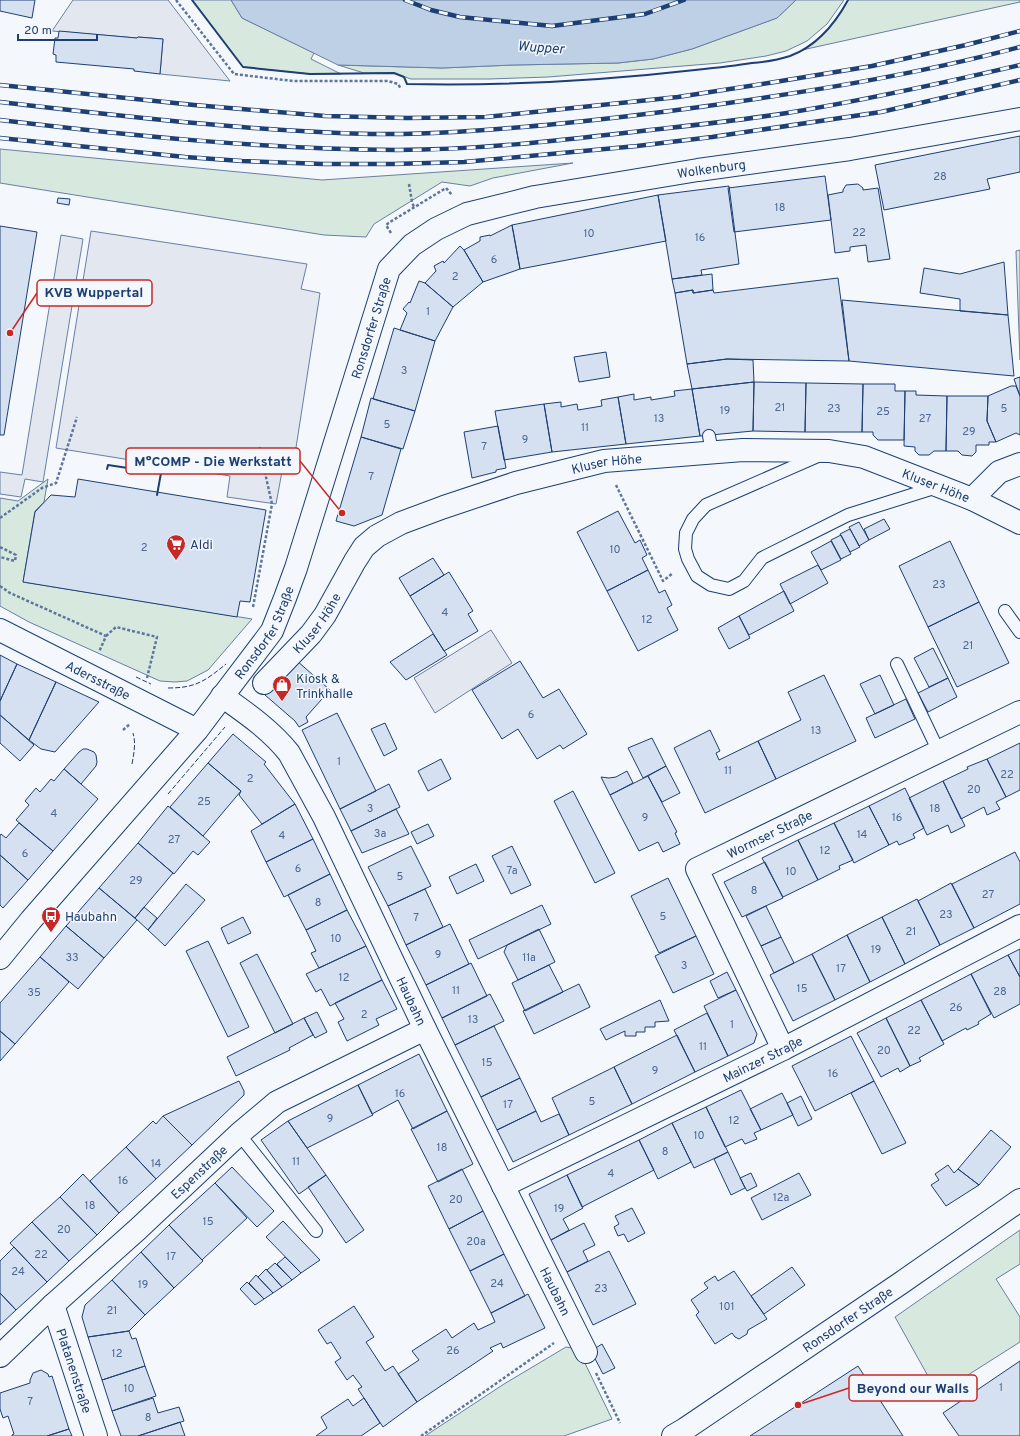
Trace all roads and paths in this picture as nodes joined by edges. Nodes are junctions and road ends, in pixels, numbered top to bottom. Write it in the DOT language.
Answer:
graph roads {
  1 [pos="176,0"];
  2 [pos="401,89"];
  3 [pos="1020,119"];
  4 [pos="409,184"];
  5 [pos="446,188"];
  6 [pos="414,207"];
  7 [pos="386,225"];
  8 [pos="412,245"];
  9 [pos="77,417"];
  10 [pos="259,446"];
  11 [pos="829,451"];
  12 [pos="604,462"];
  13 [pos="1020,464"];
  14 [pos="938,486"];
  15 [pos="972,499"];
  16 [pos="0,518"];
  17 [pos="1020,523"];
  18 [pos="0,547"];
  19 [pos="0,557"];
  20 [pos="688,559"];
  21 [pos="0,586"];
  22 [pos="254,603"];
  23 [pos="1005,611"];
  24 [pos="0,630"];
  25 [pos="1020,632"];
  26 [pos="106,636"];
  27 [pos="897,664"];
  28 [pos="93,666"];
  29 [pos="146,680"];
  30 [pos="264,683"];
  31 [pos="222,696"];
  32 [pos="1020,712"];
  33 [pos="130,724"];
  34 [pos="123,730"];
  35 [pos="196,730"];
  36 [pos="939,752"];
  37 [pos="1020,926"];
  38 [pos="0,958"];
  39 [pos="425,1029"];
  40 [pos="783,1049"];
  41 [pos="239,1134"];
  42 [pos="503,1186"];
  43 [pos="1020,1200"];
  44 [pos="316,1231"];
  45 [pos="53,1305"];
  46 [pos="574,1329"];
  47 [pos="586,1352"];
  48 [pos="0,1356"];
  49 [pos="620,1423"];
  50 [pos="682,1434"];
  51 [pos="96,1436"];
  52 [pos="420,1436"];
  1 -- 2 [label="path"];
  3 -- 8 [label="street, Wolkenburg"];
  4 -- 6 [label="path"];
  5 -- 6 [label="path"];
  6 -- 7 [label="path"];
  8 -- 31 [label="street, Ronsdorfer Straße"];
  9 -- 16 [label="path"];
  10 -- 22 [label="path"];
  11 -- 12 [label="street, Kluser Höhe"];
  11 -- 14 [label="street, Kluser Höhe"];
  11 -- 20 [label="lane"];
  12 -- 20 [label="path"];
  12 -- 30 [label="street, Kluser Höhe"];
  13 -- 15 [label="street"];
  14 -- 15 [label="street, Kluser Höhe"];
  14 -- 20 [label="lane"];
  15 -- 17 [label="street, Kluser Höhe"];
  18 -- 19 [label="path"];
  21 -- 26 [label="path"];
  23 -- 25 [label="lane"];
  24 -- 28 [label="street, Adersstraße"];
  26 -- 28 [label="path"];
  26 -- 29 [label="path"];
  27 -- 36 [label="lane"];
  28 -- 35 [label="street, Adersstraße"];
  31 -- 35 [label="street, Ronsdorfer Straße"];
  31 -- 39 [label="street, Haubahn"];
  32 -- 36 [label="street, Wormser Straße"];
  33 -- 34 [label="path"];
  35 -- 38 [label="street, Ronsdorfer Straße"];
  36 -- 40 [label="street, Wormser Straße"];
  37 -- 40 [label="street, Mainzer Straße"];
  39 -- 41 [label="street, Espenstraße"];
  39 -- 42 [label="street, Haubahn"];
  40 -- 42 [label="street, Mainzer Straße"];
  41 -- 44 [label="lane"];
  41 -- 45 [label="street, Espenstraße"];
  42 -- 46 [label="street, Haubahn"];
  43 -- 50 [label="street, Ronsdorfer Straße"];
  45 -- 48 [label="street, Espenstraße"];
  45 -- 51 [label="street, Platanenstraße"];
  46 -- 47 [label="street, Haubahn"];
  46 -- 52 [label="path, Haubahn"];
  47 -- 49 [label="path"];
}
